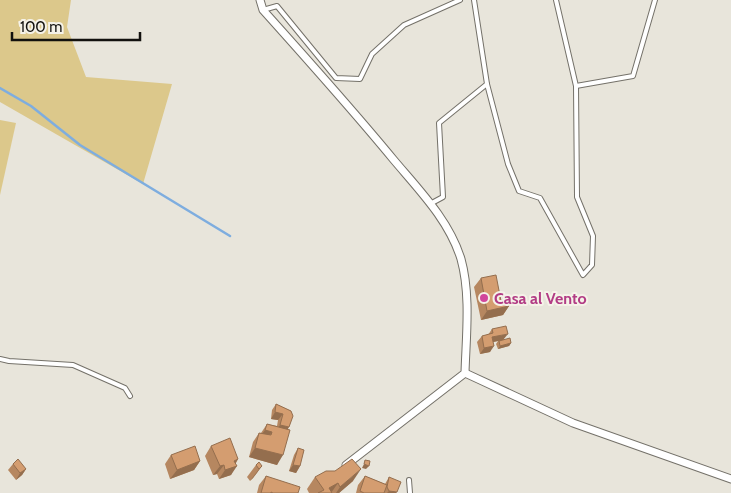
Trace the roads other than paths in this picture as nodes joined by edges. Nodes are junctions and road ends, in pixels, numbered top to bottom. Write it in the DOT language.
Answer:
graph roads {
  1 [pos="260,0"];
  2 [pos="460,0"];
  3 [pos="474,0"];
  4 [pos="556,0"];
  5 [pos="655,0"];
  6 [pos="263,10"];
  7 [pos="488,84"];
  8 [pos="576,86"];
  9 [pos="430,204"];
  10 [pos="0,359"];
  11 [pos="465,373"];
  12 [pos="130,396"];
  13 [pos="342,469"];
  14 [pos="731,479"];
  15 [pos="409,480"];
  16 [pos="410,493"];
  1 -- 6 [label="street"];
  2 -- 6 [label="lane"];
  3 -- 7 [label="lane"];
  4 -- 8 [label="lane"];
  5 -- 8 [label="lane"];
  6 -- 9 [label="street"];
  7 -- 8 [label="lane"];
  7 -- 9 [label="lane"];
  9 -- 11 [label="street"];
  10 -- 12 [label="lane"];
  11 -- 13 [label="street"];
  11 -- 14 [label="street"];
  15 -- 16 [label="lane"];
}
